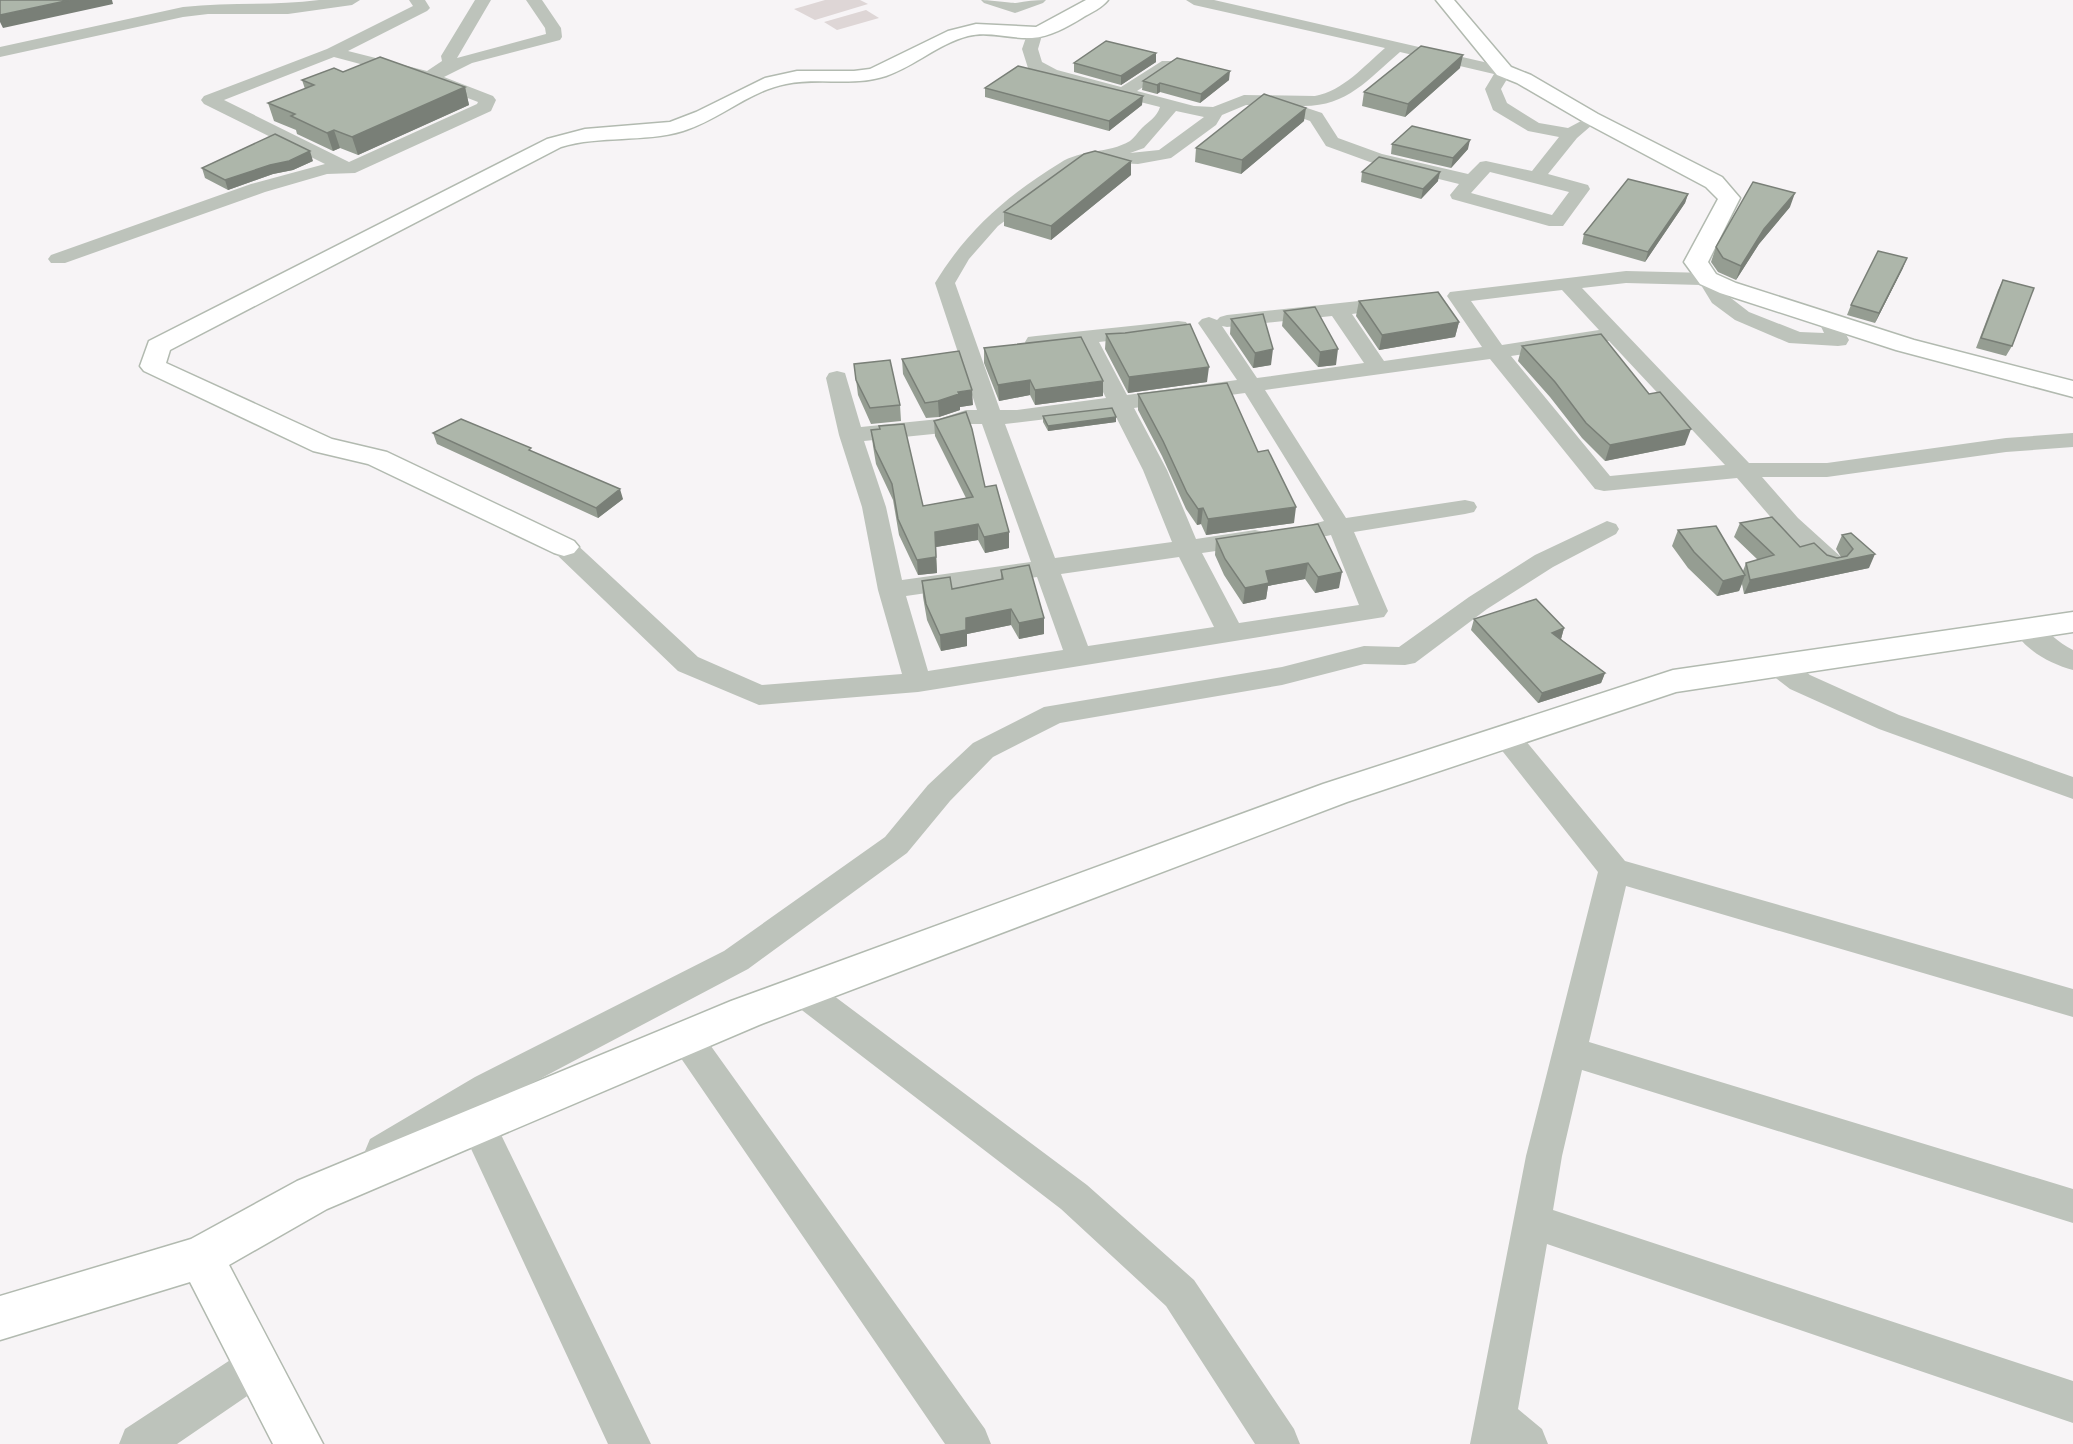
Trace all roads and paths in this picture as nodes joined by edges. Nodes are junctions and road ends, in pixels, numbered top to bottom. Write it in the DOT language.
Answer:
graph roads {
  1 [pos="352,0"];
  2 [pos="417,0"];
  3 [pos="483,0"];
  4 [pos="534,0"];
  5 [pos="989,0"];
  6 [pos="1038,0"];
  7 [pos="1099,0"];
  8 [pos="1194,0"];
  9 [pos="1445,0"];
  10 [pos="1035,32"];
  11 [pos="1396,47"];
  12 [pos="0,52"];
  13 [pos="333,52"];
  14 [pos="1168,64"];
  15 [pos="1504,71"];
  16 [pos="430,77"];
  17 [pos="1123,93"];
  18 [pos="1272,101"];
  19 [pos="1169,105"];
  20 [pos="1215,112"];
  21 [pos="1591,118"];
  22 [pos="1571,134"];
  23 [pos="1104,156"];
  24 [pos="349,169"];
  25 [pos="1536,177"];
  26 [pos="1472,181"];
  27 [pos="58,259"];
  28 [pos="1708,279"];
  29 [pos="1566,282"];
  30 [pos="1457,296"];
  31 [pos="1338,309"];
  32 [pos="1209,323"];
  33 [pos="1615,334"];
  34 [pos="1086,337"];
  35 [pos="1021,344"];
  36 [pos="1496,352"];
  37 [pos="1378,368"];
  38 [pos="837,378"];
  39 [pos="1251,385"];
  40 [pos="2073,389"];
  41 [pos="1119,401"];
  42 [pos="992,417"];
  43 [pos="851,435"];
  44 [pos="2073,440"];
  45 [pos="1743,470"];
  46 [pos="1465,507"];
  47 [pos="1340,527"];
  48 [pos="1607,529"];
  49 [pos="1186,546"];
  50 [pos="564,547"];
  51 [pos="1830,562"];
  52 [pos="1047,566"];
  53 [pos="891,590"];
  54 [pos="2073,622"];
  55 [pos="2026,629"];
  56 [pos="1232,634"];
  57 [pos="1079,658"];
  58 [pos="2073,661"];
  59 [pos="1779,665"];
  60 [pos="918,682"];
  61 [pos="1506,736"];
  62 [pos="2073,788"];
  63 [pos="1614,870"];
  64 [pos="802,991"];
  65 [pos="2073,1003"];
  66 [pos="686,1038"];
  67 [pos="1569,1051"];
  68 [pos="478,1125"];
  69 [pos="312,1195"];
  70 [pos="2073,1206"];
  71 [pos="1532,1221"];
  72 [pos="201,1257"];
  73 [pos="0,1318"];
  74 [pos="258,1365"];
  75 [pos="2073,1402"];
  76 [pos="1493,1431"];
  77 [pos="140,1444"];
  78 [pos="299,1444"];
  79 [pos="630,1444"];
  80 [pos="970,1444"];
  81 [pos="1279,1444"];
  82 [pos="1527,1444"];
  1 -- 12 [label="street"];
  2 -- 13 [label="street"];
  3 -- 16 [label="street"];
  4 -- 16 [label="street"];
  5 -- 6 [label="street"];
  7 -- 10 [label="street"];
  8 -- 11 [label="street"];
  9 -- 15 [label="street"];
  10 -- 17 [label="street"];
  10 -- 50 [label="street"];
  11 -- 15 [label="street"];
  11 -- 18 [label="street"];
  13 -- 16 [label="street"];
  13 -- 24 [label="street"];
  14 -- 17 [label="street"];
  15 -- 21 [label="street"];
  15 -- 22 [label="street"];
  16 -- 24 [label="street"];
  17 -- 19 [label="street"];
  18 -- 20 [label="street"];
  18 -- 26 [label="street"];
  19 -- 20 [label="street"];
  19 -- 23 [label="street"];
  20 -- 23 [label="street"];
  21 -- 22 [label="street"];
  21 -- 28 [label="street"];
  22 -- 25 [label="street"];
  23 -- 42 [label="street"];
  24 -- 27 [label="street"];
  25 -- 26 [label="street"];
  25 -- 26 [label="street"];
  28 -- 29 [label="street"];
  28 -- 40 [label="street"];
  29 -- 30 [label="street"];
  29 -- 33 [label="street"];
  30 -- 31 [label="street"];
  30 -- 36 [label="street"];
  31 -- 32 [label="street"];
  31 -- 37 [label="street"];
  32 -- 34 [label="street"];
  32 -- 39 [label="street"];
  33 -- 36 [label="street"];
  33 -- 45 [label="street"];
  34 -- 35 [label="street"];
  34 -- 41 [label="street"];
  36 -- 37 [label="street"];
  36 -- 45 [label="street"];
  37 -- 39 [label="street"];
  38 -- 43 [label="street"];
  39 -- 41 [label="street"];
  39 -- 47 [label="street"];
  41 -- 42 [label="street"];
  41 -- 49 [label="street"];
  42 -- 43 [label="street"];
  42 -- 52 [label="street"];
  43 -- 53 [label="street"];
  44 -- 45 [label="street"];
  45 -- 51 [label="street"];
  46 -- 47 [label="street"];
  47 -- 49 [label="street"];
  47 -- 56 [label="street"];
  48 -- 69 [label="street"];
  49 -- 52 [label="street"];
  49 -- 56 [label="street"];
  50 -- 60 [label="street"];
  52 -- 53 [label="street"];
  52 -- 57 [label="street"];
  53 -- 60 [label="street"];
  54 -- 55 [label="street"];
  55 -- 58 [label="street"];
  55 -- 59 [label="street"];
  56 -- 57 [label="street"];
  57 -- 60 [label="street"];
  59 -- 61 [label="street"];
  59 -- 62 [label="street"];
  61 -- 63 [label="street"];
  61 -- 64 [label="street"];
  63 -- 65 [label="street"];
  63 -- 67 [label="street"];
  64 -- 66 [label="street"];
  64 -- 81 [label="street"];
  66 -- 68 [label="street"];
  66 -- 80 [label="street"];
  67 -- 70 [label="street"];
  67 -- 71 [label="street"];
  68 -- 69 [label="street"];
  68 -- 79 [label="street"];
  69 -- 72 [label="street"];
  71 -- 75 [label="street"];
  71 -- 76 [label="street"];
  72 -- 73 [label="street"];
  72 -- 74 [label="street"];
  74 -- 77 [label="street"];
  74 -- 78 [label="street"];
  76 -- 82 [label="street"];
}
